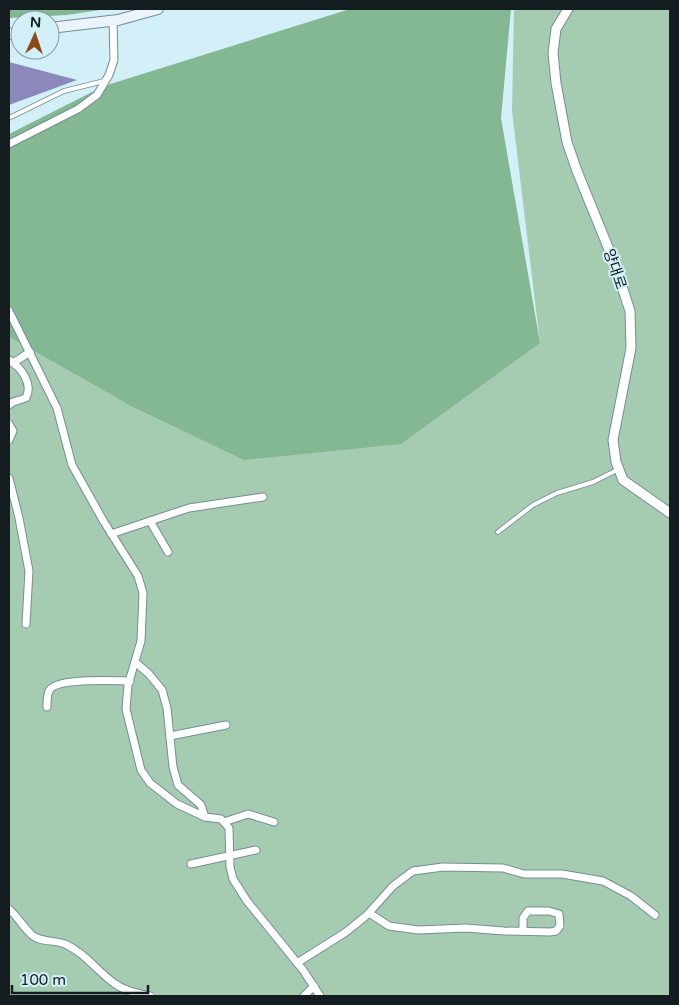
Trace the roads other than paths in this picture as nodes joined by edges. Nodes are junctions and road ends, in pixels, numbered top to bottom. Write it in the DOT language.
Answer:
graph roads {
  1 [pos="158,9"];
  2 [pos="568,9"];
  3 [pos="113,21"];
  4 [pos="60,27"];
  5 [pos="106,80"];
  6 [pos="9,118"];
  7 [pos="9,144"];
  8 [pos="9,311"];
  9 [pos="30,352"];
  10 [pos="11,361"];
  11 [pos="9,405"];
  12 [pos="9,424"];
  13 [pos="9,440"];
  14 [pos="619,469"];
  15 [pos="9,478"];
  16 [pos="263,497"];
  17 [pos="670,513"];
  18 [pos="150,521"];
  19 [pos="498,532"];
  20 [pos="111,534"];
  21 [pos="168,552"];
  22 [pos="26,624"];
  23 [pos="135,662"];
  24 [pos="130,681"];
  25 [pos="47,707"];
  26 [pos="226,725"];
  27 [pos="170,736"];
  28 [pos="205,817"];
  29 [pos="224,822"];
  30 [pos="274,822"];
  31 [pos="256,850"];
  32 [pos="229,856"];
  33 [pos="191,864"];
  34 [pos="9,909"];
  35 [pos="369,913"];
  36 [pos="655,915"];
  37 [pos="523,931"];
  38 [pos="297,963"];
  39 [pos="314,986"];
  40 [pos="150,996"];
  41 [pos="304,996"];
  42 [pos="320,996"];
  1 -- 3 [label="main road"];
  2 -- 14 [label="street, 양대로"];
  3 -- 4 [label="main road"];
  3 -- 5 [label="street"];
  5 -- 6 [label="lane"];
  5 -- 7 [label="street"];
  8 -- 9 [label="street"];
  9 -- 10 [label="street"];
  9 -- 20 [label="street"];
  10 -- 11 [label="street"];
  12 -- 13 [label="street"];
  14 -- 17 [label="street, 양대로"];
  14 -- 19 [label="lane"];
  15 -- 22 [label="street"];
  16 -- 18 [label="street"];
  18 -- 20 [label="street"];
  18 -- 21 [label="street"];
  20 -- 23 [label="street"];
  23 -- 24 [label="street"];
  23 -- 27 [label="street"];
  24 -- 25 [label="street"];
  24 -- 28 [label="street"];
  26 -- 27 [label="street"];
  27 -- 28 [label="street"];
  28 -- 29 [label="street"];
  29 -- 30 [label="street"];
  29 -- 32 [label="street"];
  31 -- 32 [label="street"];
  32 -- 33 [label="street"];
  32 -- 38 [label="street"];
  34 -- 40 [label="street"];
  35 -- 36 [label="street"];
  35 -- 37 [label="street"];
  35 -- 38 [label="street"];
  37 -- 37 [label="street"];
  38 -- 39 [label="street"];
  39 -- 41 [label="street"];
  39 -- 42 [label="street"];
}
